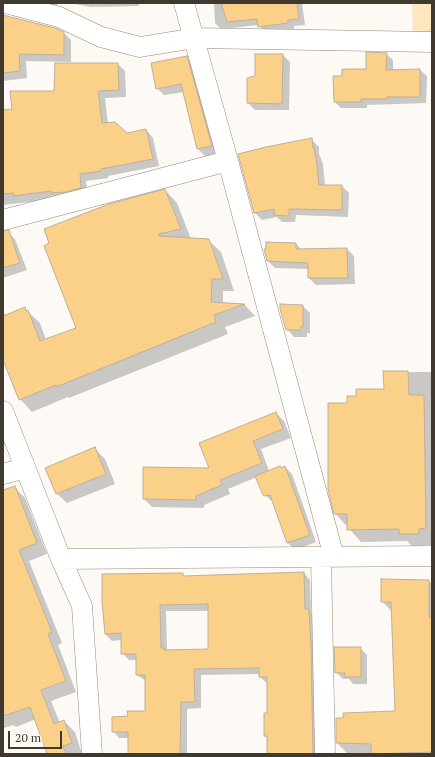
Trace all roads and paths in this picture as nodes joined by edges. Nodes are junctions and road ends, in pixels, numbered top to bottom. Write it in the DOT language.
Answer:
graph roads {
  1 [pos="6,3"];
  2 [pos="184,3"];
  3 [pos="60,10"];
  4 [pos="195,38"];
  5 [pos="432,42"];
  6 [pos="228,161"];
  7 [pos="3,220"];
  8 [pos="3,411"];
  9 [pos="25,468"];
  10 [pos="3,474"];
  11 [pos="432,556"];
  12 [pos="327,557"];
  13 [pos="61,559"];
  14 [pos="92,754"];
  15 [pos="325,754"];
  1 -- 3 [label="street"];
  2 -- 4 [label="street"];
  3 -- 4 [label="street"];
  4 -- 5 [label="street"];
  4 -- 6 [label="street"];
  6 -- 7 [label="street"];
  6 -- 12 [label="street"];
  8 -- 9 [label="street"];
  9 -- 10 [label="street"];
  9 -- 13 [label="street"];
  11 -- 12 [label="street"];
  12 -- 13 [label="street"];
  12 -- 15 [label="street"];
  13 -- 14 [label="street"];
}
